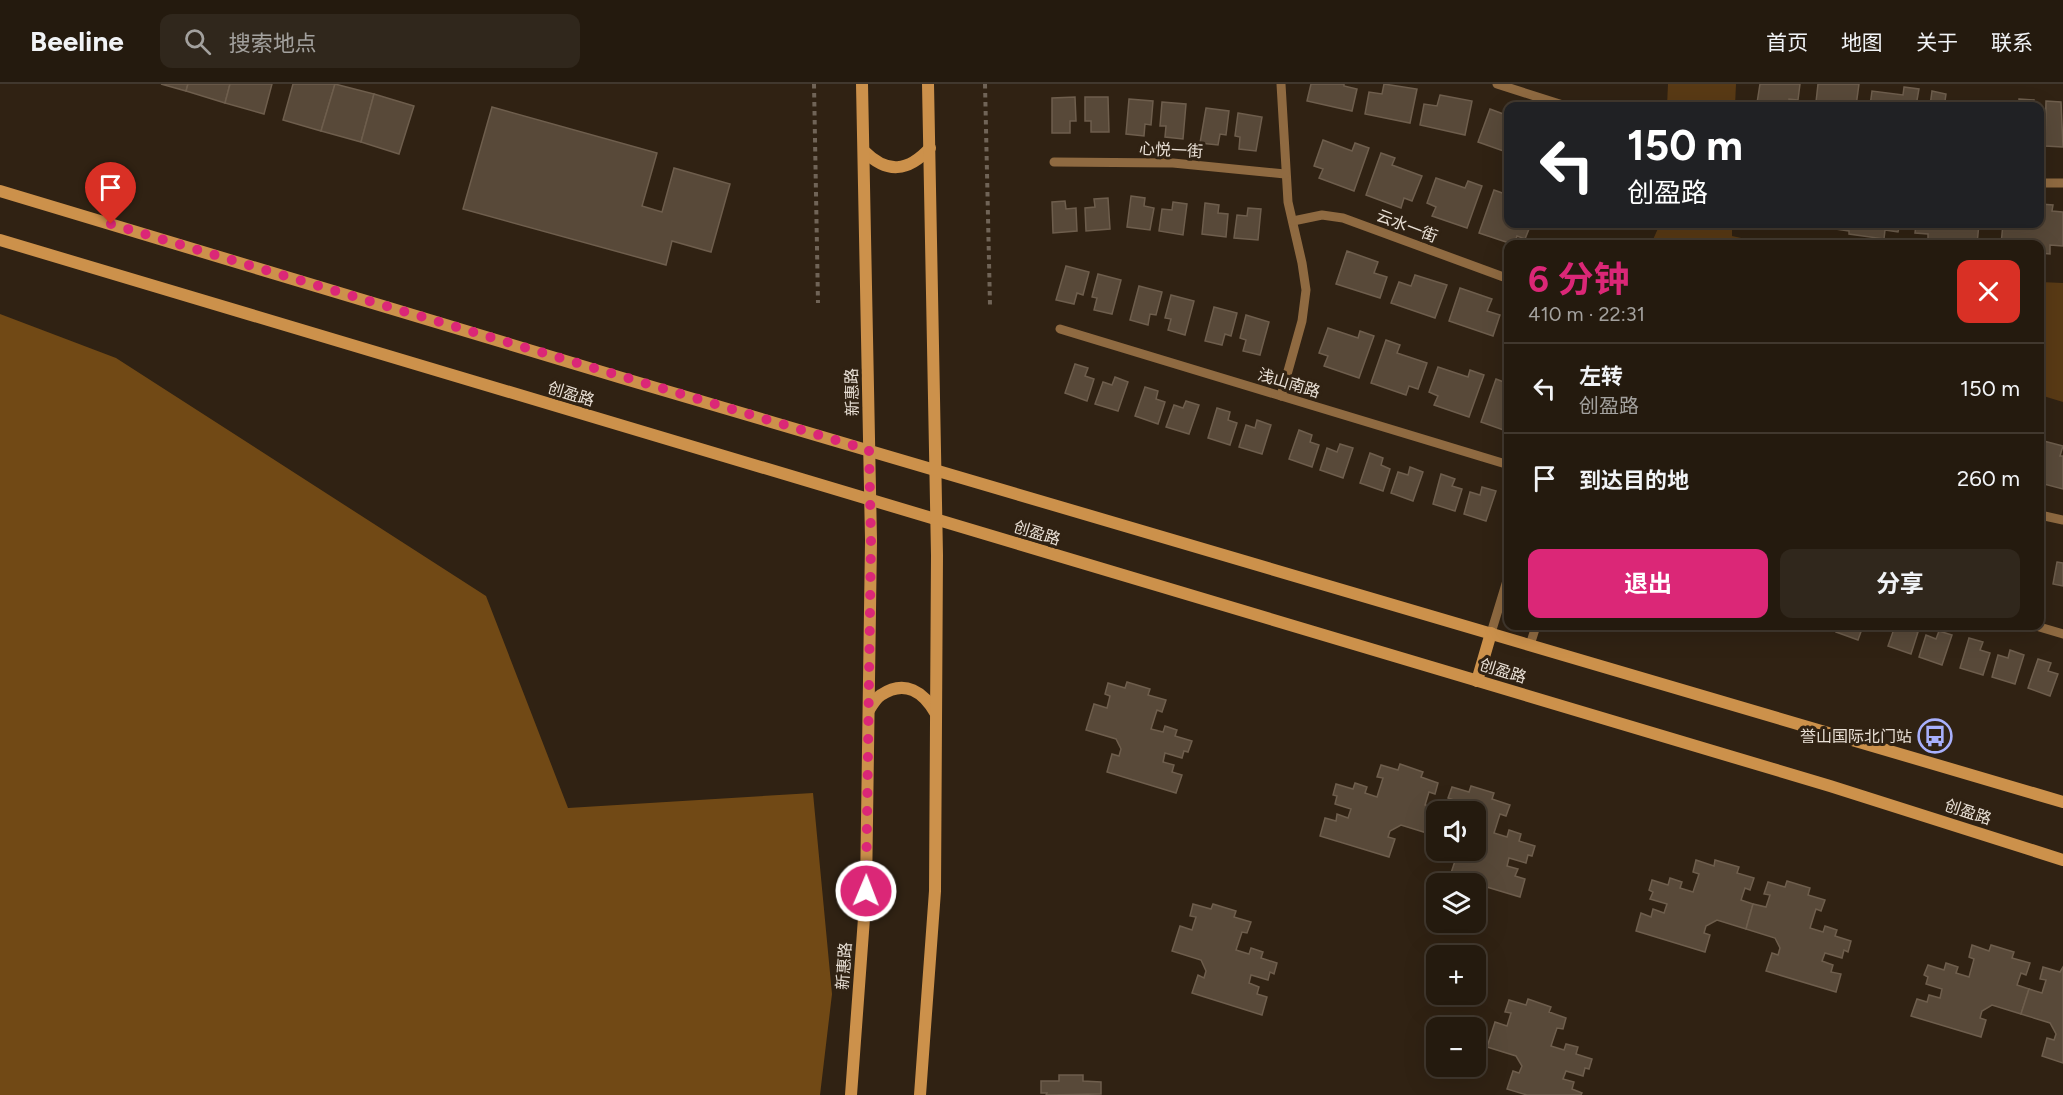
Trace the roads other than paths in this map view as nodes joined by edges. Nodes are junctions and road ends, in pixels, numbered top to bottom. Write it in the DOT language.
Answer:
graph roads {
  1 [pos="862,84"];
  2 [pos="928,84"];
  3 [pos="1281,84"];
  4 [pos="1497,84"];
  5 [pos="1553,102"];
  6 [pos="930,148"];
  7 [pos="864,151"];
  8 [pos="1054,162"];
  9 [pos="1285,174"];
  10 [pos="2044,183"];
  11 [pos="2063,183"];
  12 [pos="0,191"];
  13 [pos="1293,221"];
  14 [pos="0,240"];
  15 [pos="1504,277"];
  16 [pos="1060,329"];
  17 [pos="1281,396"];
  18 [pos="869,450"];
  19 [pos="1504,463"];
  20 [pos="936,470"];
  21 [pos="870,500"];
  22 [pos="2044,516"];
  23 [pos="937,520"];
  24 [pos="2063,520"];
  25 [pos="1504,590"];
  26 [pos="2044,628"];
  27 [pos="1535,630"];
  28 [pos="1491,633"];
  29 [pos="2063,634"];
  30 [pos="1530,645"];
  31 [pos="1477,681"];
  32 [pos="869,710"];
  33 [pos="936,715"];
  34 [pos="2063,802"];
  35 [pos="2063,860"];
  36 [pos="850,1095"];
  37 [pos="920,1095"];
  1 -- 7 [label="street, 新惠路"];
  2 -- 6 [label="street"];
  3 -- 9 [label="lane"];
  4 -- 5 [label="lane"];
  6 -- 7 [label="street"];
  6 -- 20 [label="street"];
  7 -- 18 [label="street, 新惠路"];
  8 -- 9 [label="lane, 心悦一街"];
  9 -- 13 [label="lane"];
  10 -- 11 [label="lane"];
  12 -- 18 [label="street, 创盈路"];
  13 -- 15 [label="lane, 云水一街"];
  13 -- 17 [label="lane"];
  14 -- 21 [label="street, 创盈路"];
  16 -- 17 [label="lane, 浅山南路"];
  17 -- 19 [label="lane, 浅山南路"];
  18 -- 20 [label="street, 创盈路"];
  18 -- 21 [label="street, 新惠路"];
  20 -- 23 [label="street"];
  20 -- 28 [label="street, 创盈路"];
  21 -- 23 [label="street, 创盈路"];
  21 -- 32 [label="street, 新惠路"];
  22 -- 24 [label="lane"];
  23 -- 31 [label="street, 创盈路"];
  23 -- 33 [label="street"];
  25 -- 28 [label="lane"];
  26 -- 29 [label="lane"];
  27 -- 30 [label="lane"];
  28 -- 30 [label="street, 创盈路"];
  28 -- 31 [label="street"];
  30 -- 34 [label="street, 创盈路"];
  31 -- 35 [label="street, 创盈路"];
  32 -- 33 [label="street"];
  32 -- 36 [label="street, 新惠路"];
  33 -- 37 [label="street"];
}
